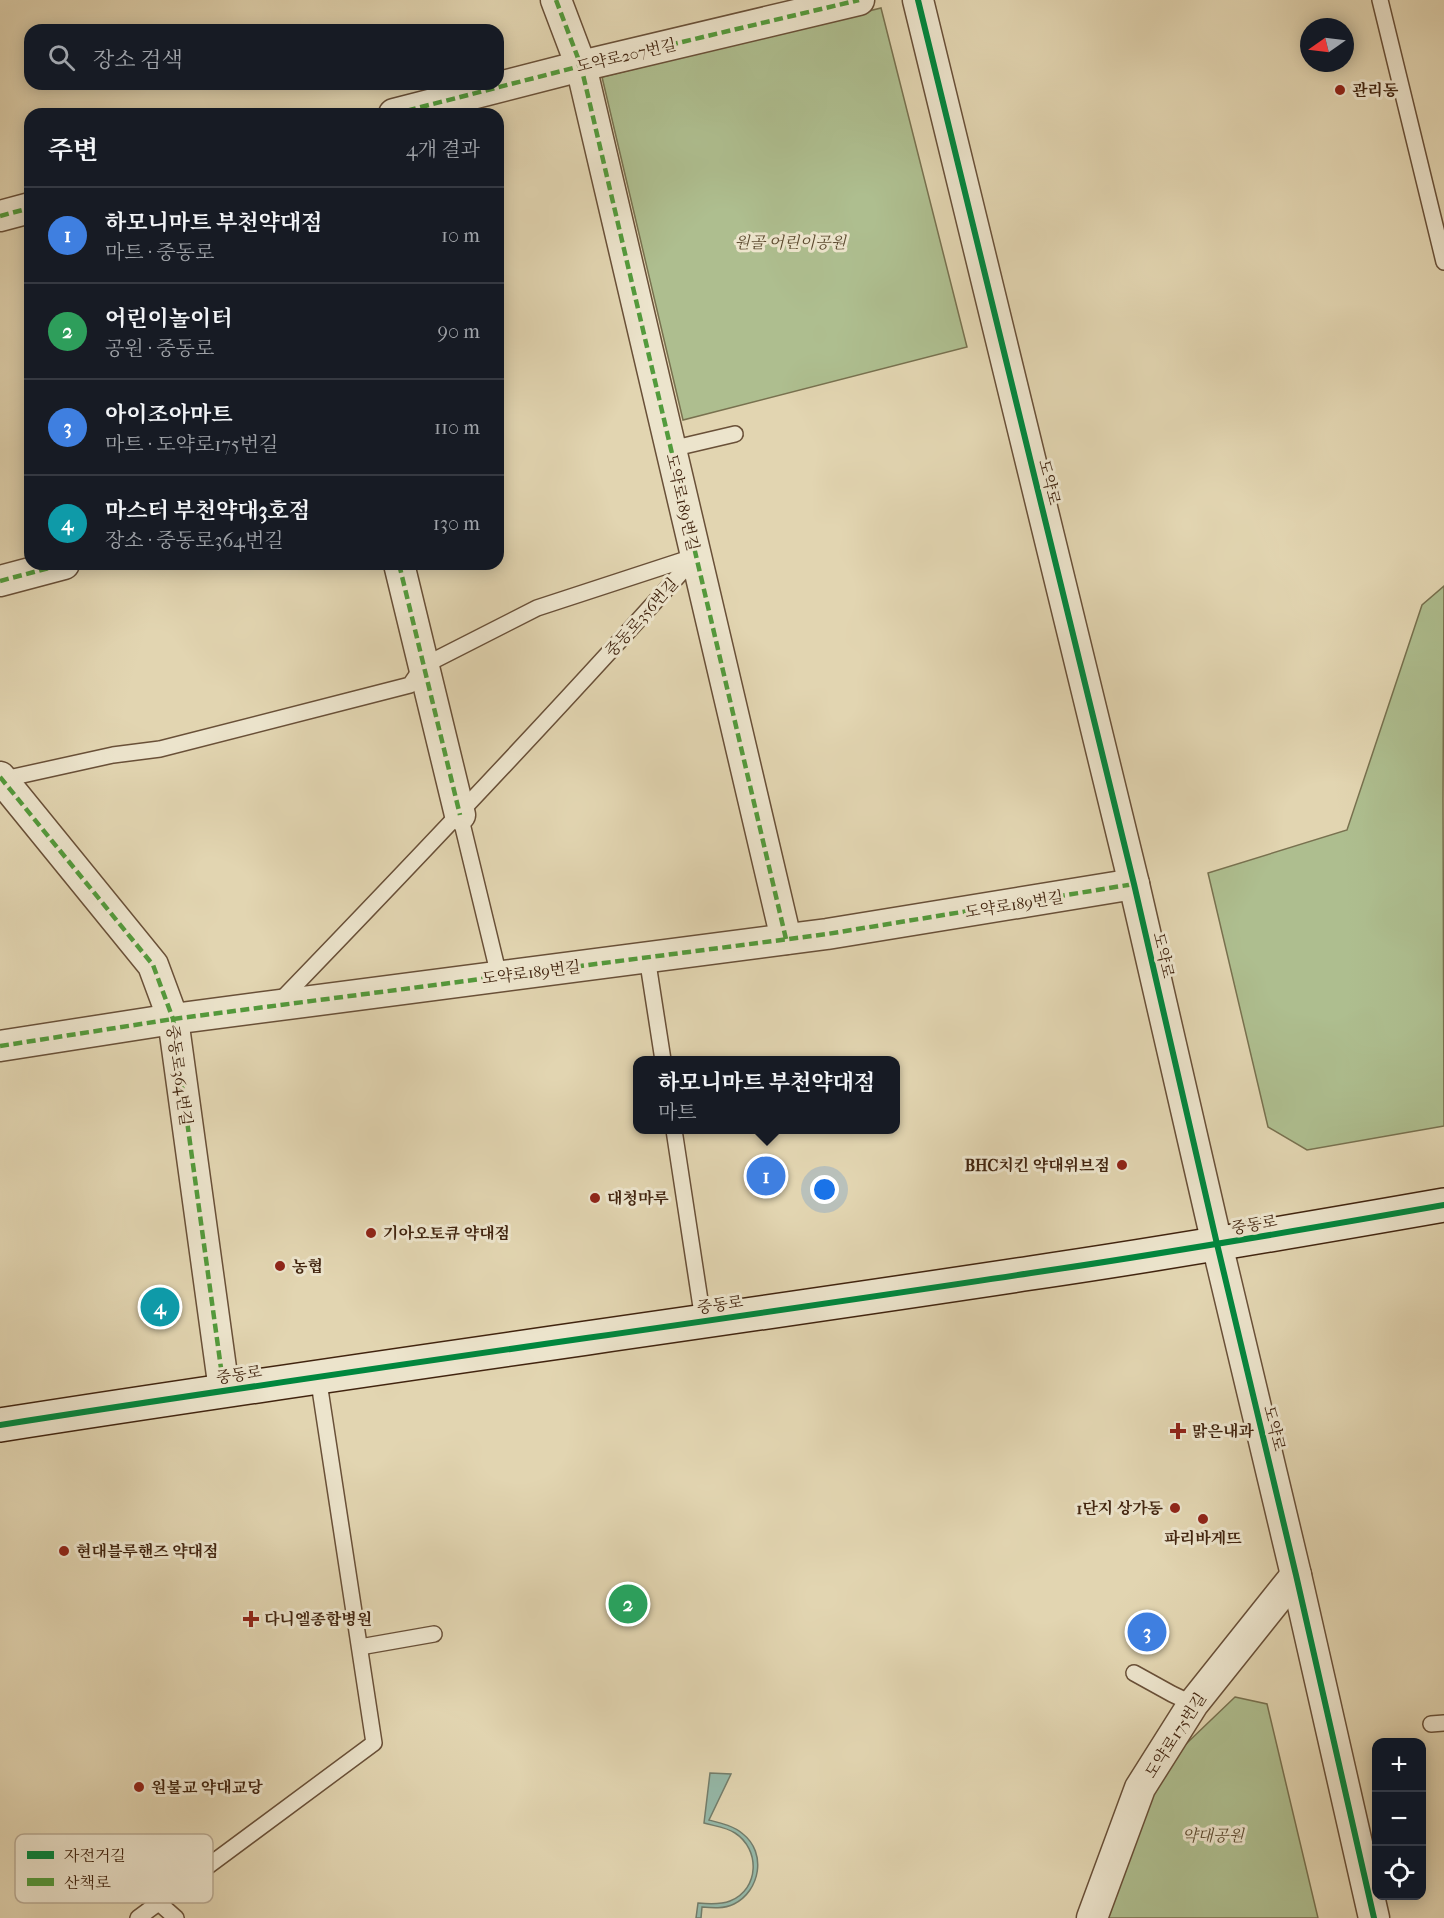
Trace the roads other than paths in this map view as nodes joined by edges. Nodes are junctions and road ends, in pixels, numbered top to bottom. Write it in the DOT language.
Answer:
graph roads {
  1 [pos="556,0"];
  2 [pos="859,0"];
  3 [pos="918,0"];
  4 [pos="1380,0"];
  5 [pos="581,66"];
  6 [pos="504,86"];
  7 [pos="488,90"];
  8 [pos="417,108"];
  9 [pos="24,210"];
  10 [pos="0,216"];
  11 [pos="1444,262"];
  12 [pos="735,434"];
  13 [pos="671,449"];
  14 [pos="696,556"];
  15 [pos="41,570"];
  16 [pos="400,570"];
  17 [pos="0,581"];
  18 [pos="423,666"];
  19 [pos="0,779"];
  20 [pos="460,815"];
  21 [pos="1134,884"];
  22 [pos="786,939"];
  23 [pos="647,957"];
  24 [pos="499,976"];
  25 [pos="277,1005"];
  26 [pos="173,1019"];
  27 [pos="0,1046"];
  28 [pos="662,1056"];
  29 [pos="675,1134"];
  30 [pos="1444,1205"];
  31 [pos="1217,1244"];
  32 [pos="703,1320"];
  33 [pos="318,1376"];
  34 [pos="224,1390"];
  35 [pos="0,1425"];
  36 [pos="1296,1575"];
  37 [pos="434,1634"];
  38 [pos="360,1647"];
  39 [pos="1134,1673"];
  40 [pos="1193,1704"];
  41 [pos="213,1863"];
  42 [pos="159,1903"];
  43 [pos="138,1918"];
  44 [pos="176,1918"];
  45 [pos="1092,1918"];
  46 [pos="1374,1918"];
  1 -- 5 [label="street, 도약로189번길"];
  2 -- 5 [label="street, 도약로207번길"];
  3 -- 21 [label="street, 도약로"];
  4 -- 11 [label="lane"];
  5 -- 6 [label="street, 도약로207번길"];
  5 -- 13 [label="street, 도약로189번길"];
  7 -- 8 [label="street, 도약로207번길"];
  9 -- 10 [label="street"];
  12 -- 13 [label="lane"];
  13 -- 14 [label="street, 도약로189번길"];
  14 -- 18 [label="lane, 중동로356번길"];
  14 -- 20 [label="lane, 중동로356번길"];
  14 -- 22 [label="street, 도약로189번길"];
  15 -- 17 [label="street"];
  16 -- 18 [label="street"];
  18 -- 19 [label="lane, 중동로364번길"];
  18 -- 20 [label="street"];
  19 -- 26 [label="street, 중동로364번길"];
  20 -- 24 [label="lane"];
  20 -- 25 [label="lane"];
  21 -- 22 [label="street, 도약로189번길"];
  21 -- 31 [label="street, 도약로"];
  22 -- 23 [label="street, 도약로189번길"];
  23 -- 24 [label="street, 도약로189번길"];
  23 -- 28 [label="lane"];
  24 -- 25 [label="street, 도약로189번길"];
  25 -- 26 [label="street, 도약로189번길"];
  26 -- 27 [label="street, 도약로189번길"];
  26 -- 34 [label="street, 중동로364번길"];
  29 -- 32 [label="lane, 중동로"];
  30 -- 31 [label="street, 중동로"];
  31 -- 32 [label="street, 중동로"];
  31 -- 36 [label="street, 도약로"];
  32 -- 33 [label="street, 중동로"];
  33 -- 34 [label="street, 중동로"];
  33 -- 38 [label="lane"];
  34 -- 35 [label="street, 중동로"];
  36 -- 40 [label="street, 도약로175번길"];
  36 -- 46 [label="street, 도약로"];
  37 -- 38 [label="lane"];
  38 -- 41 [label="lane"];
  39 -- 40 [label="lane"];
  40 -- 45 [label="street, 도약로175번길"];
  42 -- 43 [label="lane"];
  42 -- 44 [label="lane"];
}
